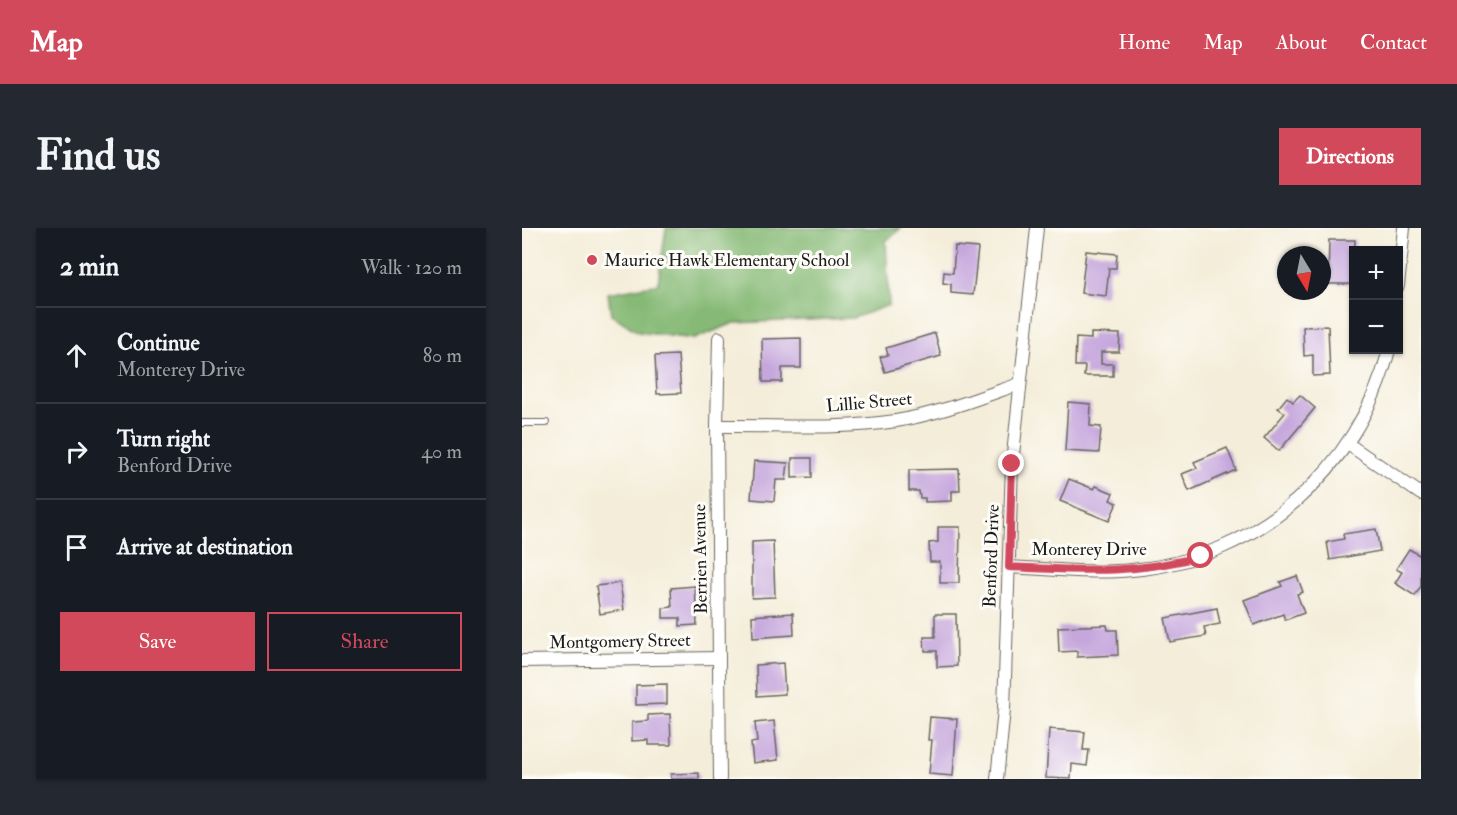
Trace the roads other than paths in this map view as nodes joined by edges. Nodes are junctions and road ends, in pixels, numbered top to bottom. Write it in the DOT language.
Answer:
graph roads {
  1 [pos="1037,228"];
  2 [pos="1404,228"];
  3 [pos="1402,246"];
  4 [pos="719,338"];
  5 [pos="1388,354"];
  6 [pos="1019,384"];
  7 [pos="522,423"];
  8 [pos="546,423"];
  9 [pos="717,426"];
  10 [pos="1348,444"];
  11 [pos="1421,494"];
  12 [pos="1009,567"];
  13 [pos="719,658"];
  14 [pos="522,661"];
  15 [pos="720,779"];
  16 [pos="997,779"];
  1 -- 6 [label="street, Benford Drive"];
  2 -- 3 [label="street"];
  4 -- 9 [label="street, Berrien Avenue"];
  5 -- 10 [label="street, Monterey Drive"];
  6 -- 9 [label="street, Lillie Street"];
  6 -- 12 [label="street, Benford Drive"];
  7 -- 8 [label="lane"];
  9 -- 13 [label="street, Berrien Avenue"];
  10 -- 11 [label="street"];
  10 -- 12 [label="street, Monterey Drive"];
  12 -- 16 [label="street, Benford Drive"];
  13 -- 14 [label="street, Montgomery Street"];
  13 -- 15 [label="street, Berrien Avenue"];
}
